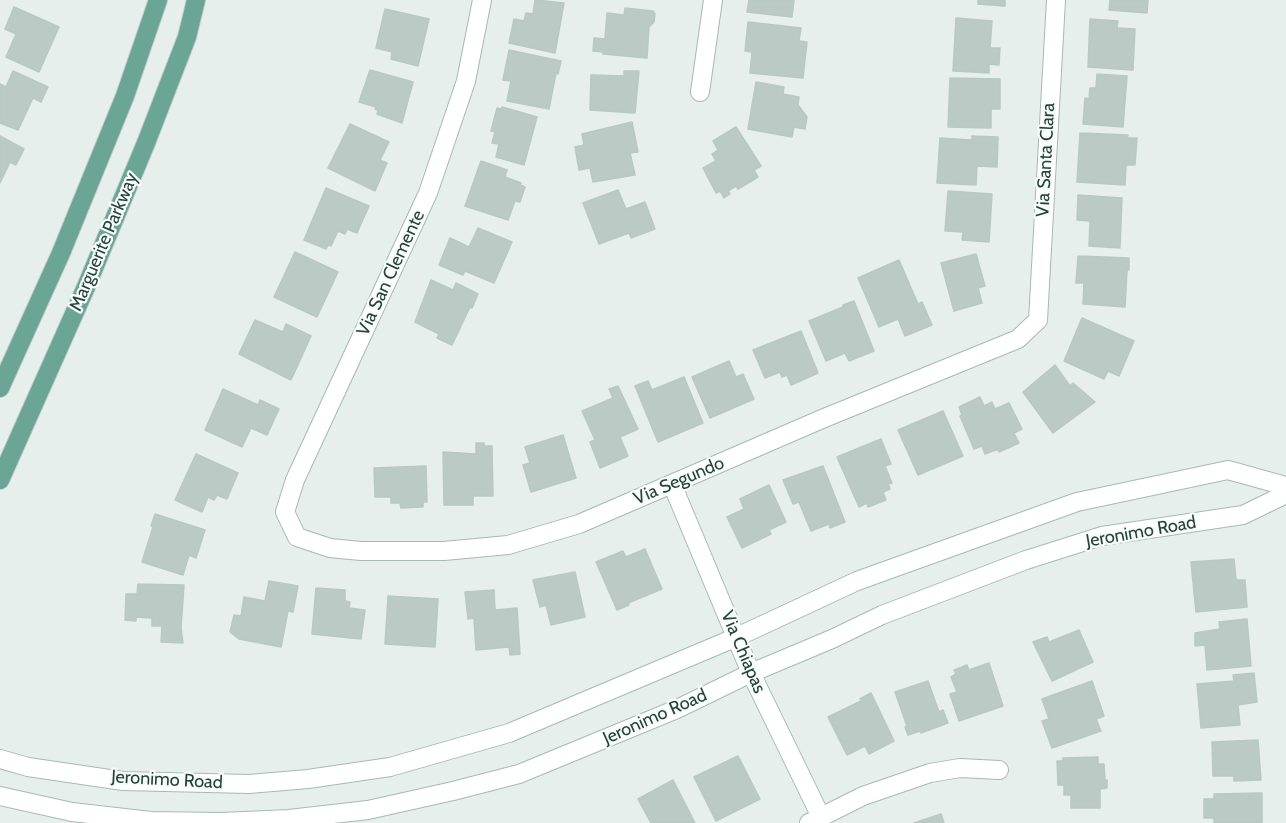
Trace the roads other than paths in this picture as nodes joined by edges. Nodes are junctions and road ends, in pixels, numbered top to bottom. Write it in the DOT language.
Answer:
graph roads {
  1 [pos="158,0"];
  2 [pos="196,0"];
  3 [pos="482,0"];
  4 [pos="713,0"];
  5 [pos="1056,0"];
  6 [pos="700,92"];
  7 [pos="1038,320"];
  8 [pos="0,388"];
  9 [pos="0,480"];
  10 [pos="672,484"];
  11 [pos="1286,486"];
  12 [pos="1286,494"];
  13 [pos="297,537"];
  14 [pos="737,637"];
  15 [pos="751,673"];
  16 [pos="0,759"];
  17 [pos="999,770"];
  18 [pos="0,796"];
  19 [pos="815,820"];
  1 -- 8 [label="main road, Marguerite Parkway"];
  2 -- 9 [label="main road, Marguerite Parkway"];
  3 -- 13 [label="main road, Via San Clemente"];
  4 -- 6 [label="main road"];
  5 -- 7 [label="main road, Via Santa Clara"];
  7 -- 10 [label="main road, Via Segundo"];
  10 -- 13 [label="main road, Via Segundo"];
  10 -- 14 [label="main road, Via Chiapas"];
  11 -- 14 [label="main road, Jeronimo Road"];
  12 -- 15 [label="main road, Jeronimo Road"];
  14 -- 15 [label="main road, Via Chiapas"];
  14 -- 16 [label="main road, Jeronimo Road"];
  15 -- 18 [label="main road, Jeronimo Road"];
  15 -- 19 [label="main road, Via Chiapas"];
  17 -- 19 [label="main road"];
}
